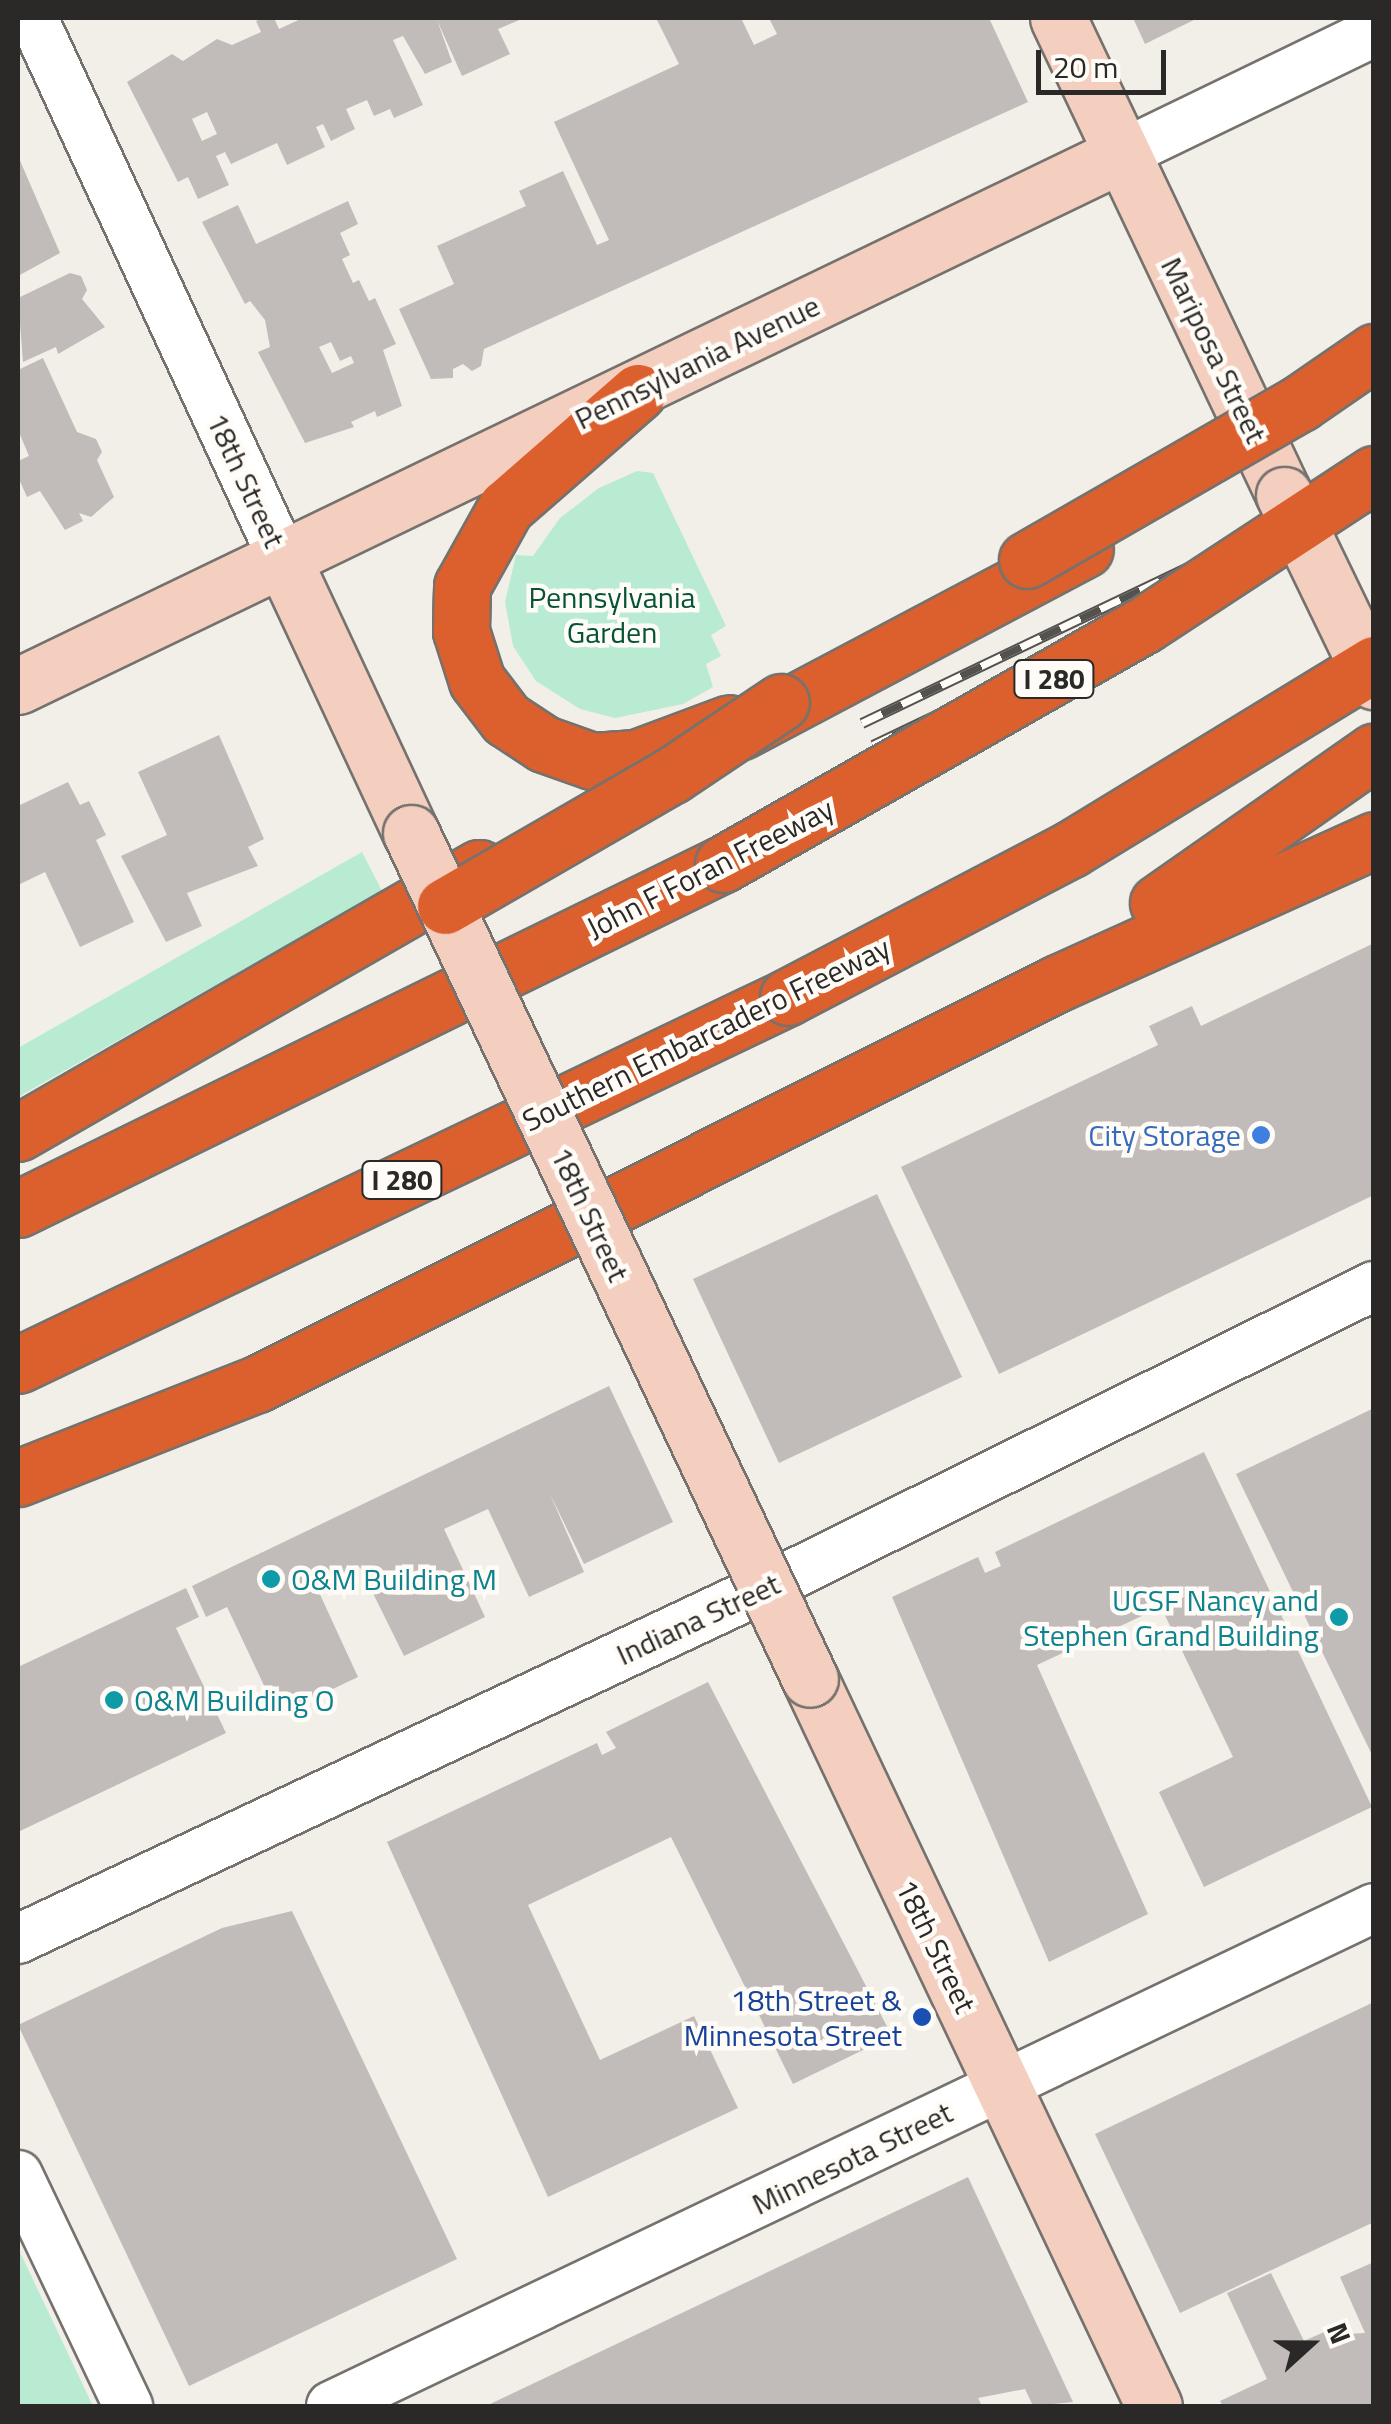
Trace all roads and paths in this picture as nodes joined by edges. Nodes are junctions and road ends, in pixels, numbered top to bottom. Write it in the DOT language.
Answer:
graph roads {
  1 [pos="1058,18"];
  2 [pos="42,28"];
  3 [pos="1374,32"];
  4 [pos="1122,154"];
  5 [pos="1374,352"];
  6 [pos="638,392"];
  7 [pos="1374,474"];
  8 [pos="1274,475"];
  9 [pos="284,559"];
  10 [pos="1374,664"];
  11 [pos="1374,681"];
  12 [pos="18,686"];
  13 [pos="781,702"];
  14 [pos="1374,752"];
  15 [pos="1374,840"];
  16 [pos="445,906"];
  17 [pos="18,1133"];
  18 [pos="18,1209"];
  19 [pos="590,1215"];
  20 [pos="1374,1286"];
  21 [pos="18,1365"];
  22 [pos="18,1478"];
  23 [pos="1374,1908"];
  24 [pos="18,1939"];
  25 [pos="1002,2087"];
  26 [pos="18,2175"];
  27 [pos="128,2406"];
  28 [pos="331,2406"];
  29 [pos="1154,2406"];
  1 -- 4 [label="main road, Mariposa Street"];
  2 -- 9 [label="street, 18th Street"];
  3 -- 4 [label="street, Pennsylvania Avenue"];
  4 -- 6 [label="main road, Pennsylvania Avenue"];
  4 -- 8 [label="main road, Mariposa Street"];
  5 -- 13 [label="highway, bridge"];
  6 -- 9 [label="main road, Pennsylvania Avenue"];
  6 -- 13 [label="highway, bridge"];
  7 -- 18 [label="highway, John F Foran Freeway / I 280, bridge"];
  8 -- 11 [label="main road, Mariposa Street, bridge"];
  8 -- 17 [label="highway"];
  9 -- 12 [label="main road, Pennsylvania Avenue"];
  9 -- 16 [label="main road, 18th Street, bridge"];
  10 -- 21 [label="highway, Southern Embarcadero Freeway / I 280, bridge"];
  13 -- 16 [label="highway, bridge"];
  14 -- 19 [label="highway"];
  15 -- 22 [label="highway"];
  16 -- 19 [label="main road, 18th Street, bridge"];
  19 -- 25 [label="main road, 18th Street, bridge"];
  20 -- 24 [label="street, Indiana Street"];
  23 -- 25 [label="street, Minnesota Street"];
  25 -- 28 [label="street, Minnesota Street"];
  25 -- 29 [label="main road, 18th Street"];
  26 -- 27 [label="street"];
}
